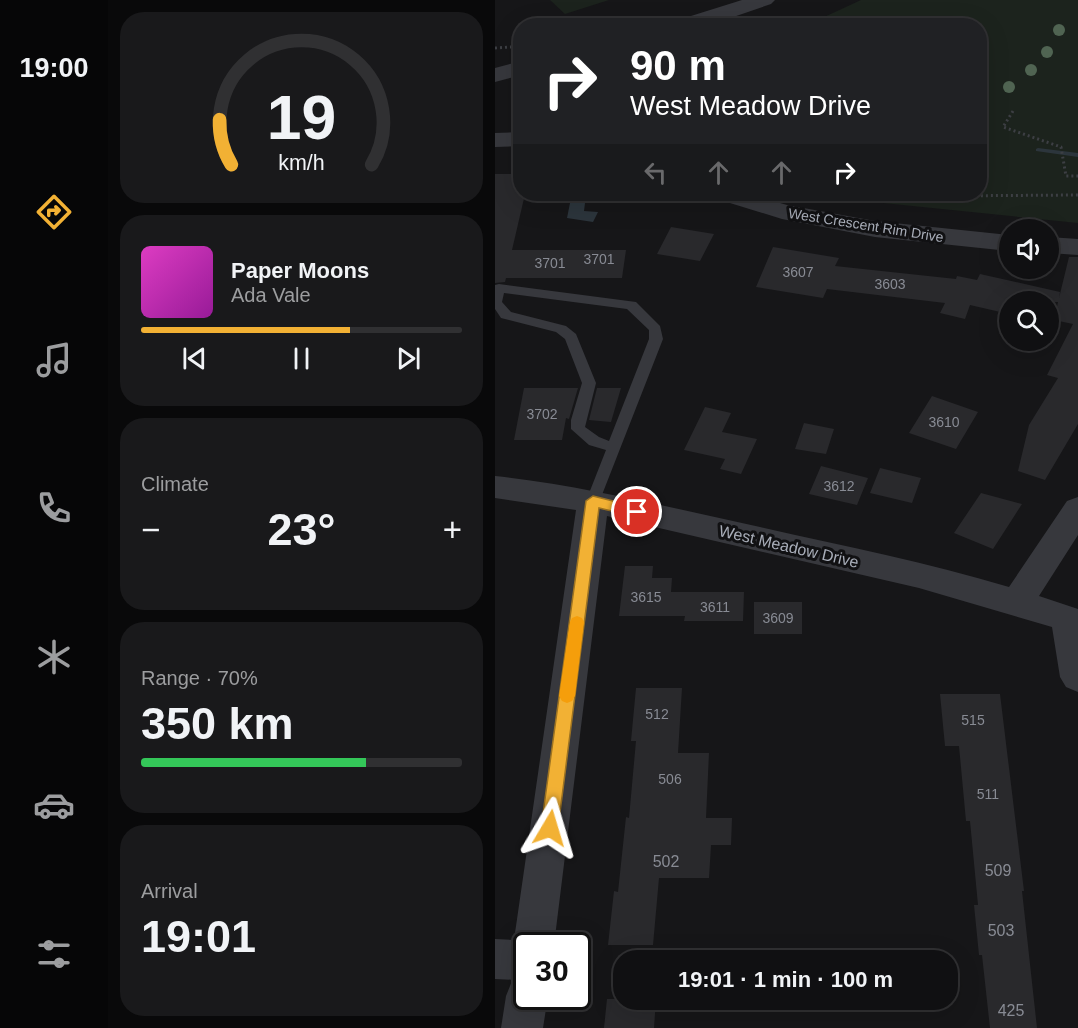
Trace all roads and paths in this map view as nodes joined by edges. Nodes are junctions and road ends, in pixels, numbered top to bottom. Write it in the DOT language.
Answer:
graph roads {
  1 [pos="764,0"];
  2 [pos="708,18"];
  3 [pos="513,70"];
  4 [pos="495,75"];
  5 [pos="1013,111"];
  6 [pos="513,139"];
  7 [pos="495,140"];
  8 [pos="1078,176"];
  9 [pos="1078,195"];
  10 [pos="987,196"];
  11 [pos="748,201"];
  12 [pos="999,242"];
  13 [pos="1059,246"];
  14 [pos="1078,247"];
  15 [pos="614,448"];
  16 [pos="495,487"];
  17 [pos="593,501"];
  18 [pos="1078,509"];
  19 [pos="1017,602"];
  20 [pos="1073,621"];
  21 [pos="1078,677"];
  22 [pos="536,932"];
  23 [pos="495,959"];
  24 [pos="513,960"];
  25 [pos="525,1010"];
  26 [pos="522,1028"];
  1 -- 2 [label="street"];
  3 -- 4 [label="street"];
  5 -- 8 [label="path"];
  6 -- 7 [label="street"];
  9 -- 10 [label="path"];
  11 -- 12 [label="street, West Crescent Rim Drive"];
  13 -- 14 [label="street"];
  15 -- 15 [label="lane"];
  15 -- 17 [label="lane"];
  16 -- 17 [label="street, West Meadow Drive"];
  17 -- 19 [label="street, West Meadow Drive"];
  17 -- 22 [label="street"];
  18 -- 19 [label="street"];
  19 -- 20 [label="street, West Meadow Drive"];
  20 -- 21 [label="street"];
  23 -- 24 [label="street"];
  25 -- 26 [label="street"];
}
